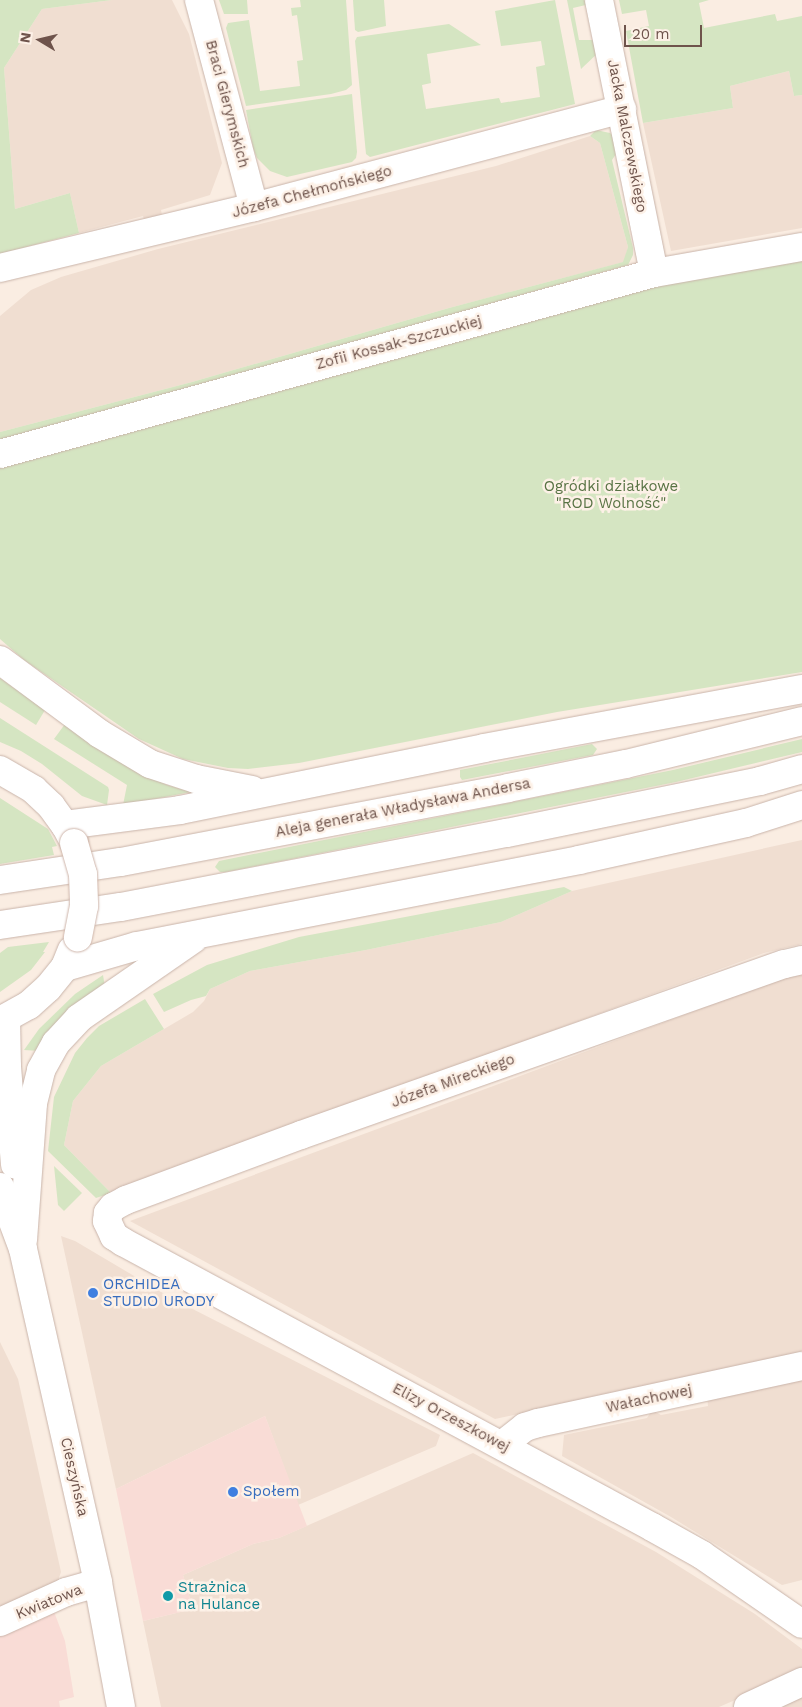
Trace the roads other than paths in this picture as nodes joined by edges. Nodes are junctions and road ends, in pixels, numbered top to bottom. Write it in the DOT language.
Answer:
graph roads {
  1 [pos="199,0"];
  2 [pos="599,0"];
  3 [pos="622,109"];
  4 [pos="254,207"];
  5 [pos="802,247"];
  6 [pos="0,268"];
  7 [pos="654,273"];
  8 [pos="0,454"];
  9 [pos="0,660"];
  10 [pos="802,689"];
  11 [pos="802,721"];
  12 [pos="802,769"];
  13 [pos="0,770"];
  14 [pos="266,793"];
  15 [pos="802,806"];
  16 [pos="70,834"];
  17 [pos="0,880"];
  18 [pos="0,925"];
  19 [pos="200,934"];
  20 [pos="802,960"];
  21 [pos="65,967"];
  22 [pos="3,1020"];
  23 [pos="0,1187"];
  24 [pos="108,1213"];
  25 [pos="0,1214"];
  26 [pos="22,1249"];
  27 [pos="802,1366"];
  28 [pos="502,1445"];
  29 [pos="98,1583"];
  30 [pos="0,1622"];
  31 [pos="802,1624"];
  32 [pos="802,1682"];
  33 [pos="121,1707"];
  34 [pos="748,1707"];
  1 -- 4 [label="main road, Braci Gierymskich"];
  2 -- 3 [label="main road, Jacka Malczewskiego"];
  3 -- 4 [label="main road, Józefa Chełmońskiego"];
  3 -- 7 [label="main road, Jacka Malczewskiego"];
  4 -- 6 [label="main road, Józefa Chełmońskiego"];
  5 -- 7 [label="main road, Zofii Kossak-Szczuckiej"];
  7 -- 8 [label="main road, Zofii Kossak-Szczuckiej"];
  9 -- 14 [label="main road"];
  10 -- 14 [label="main road"];
  11 -- 17 [label="main road, Aleja generała Władysława Andersa"];
  12 -- 18 [label="main road"];
  13 -- 16 [label="main road"];
  14 -- 16 [label="main road"];
  15 -- 19 [label="main road"];
  16 -- 21 [label="main road, bridge"];
  19 -- 21 [label="main road"];
  19 -- 26 [label="main road"];
  20 -- 24 [label="main road, Józefa Mireckiego"];
  21 -- 22 [label="main road"];
  22 -- 26 [label="main road, Cieszyńska"];
  23 -- 26 [label="main road, Cieszyńska"];
  24 -- 28 [label="main road, Elizy Orzeszkowej"];
  25 -- 26 [label="main road"];
  26 -- 29 [label="main road, Cieszyńska"];
  27 -- 28 [label="main road, Wałachowej"];
  28 -- 31 [label="main road, Elizy Orzeszkowej"];
  29 -- 30 [label="main road, Kwiatowa"];
  29 -- 33 [label="main road, Cieszyńska"];
  32 -- 34 [label="main road"];
}
